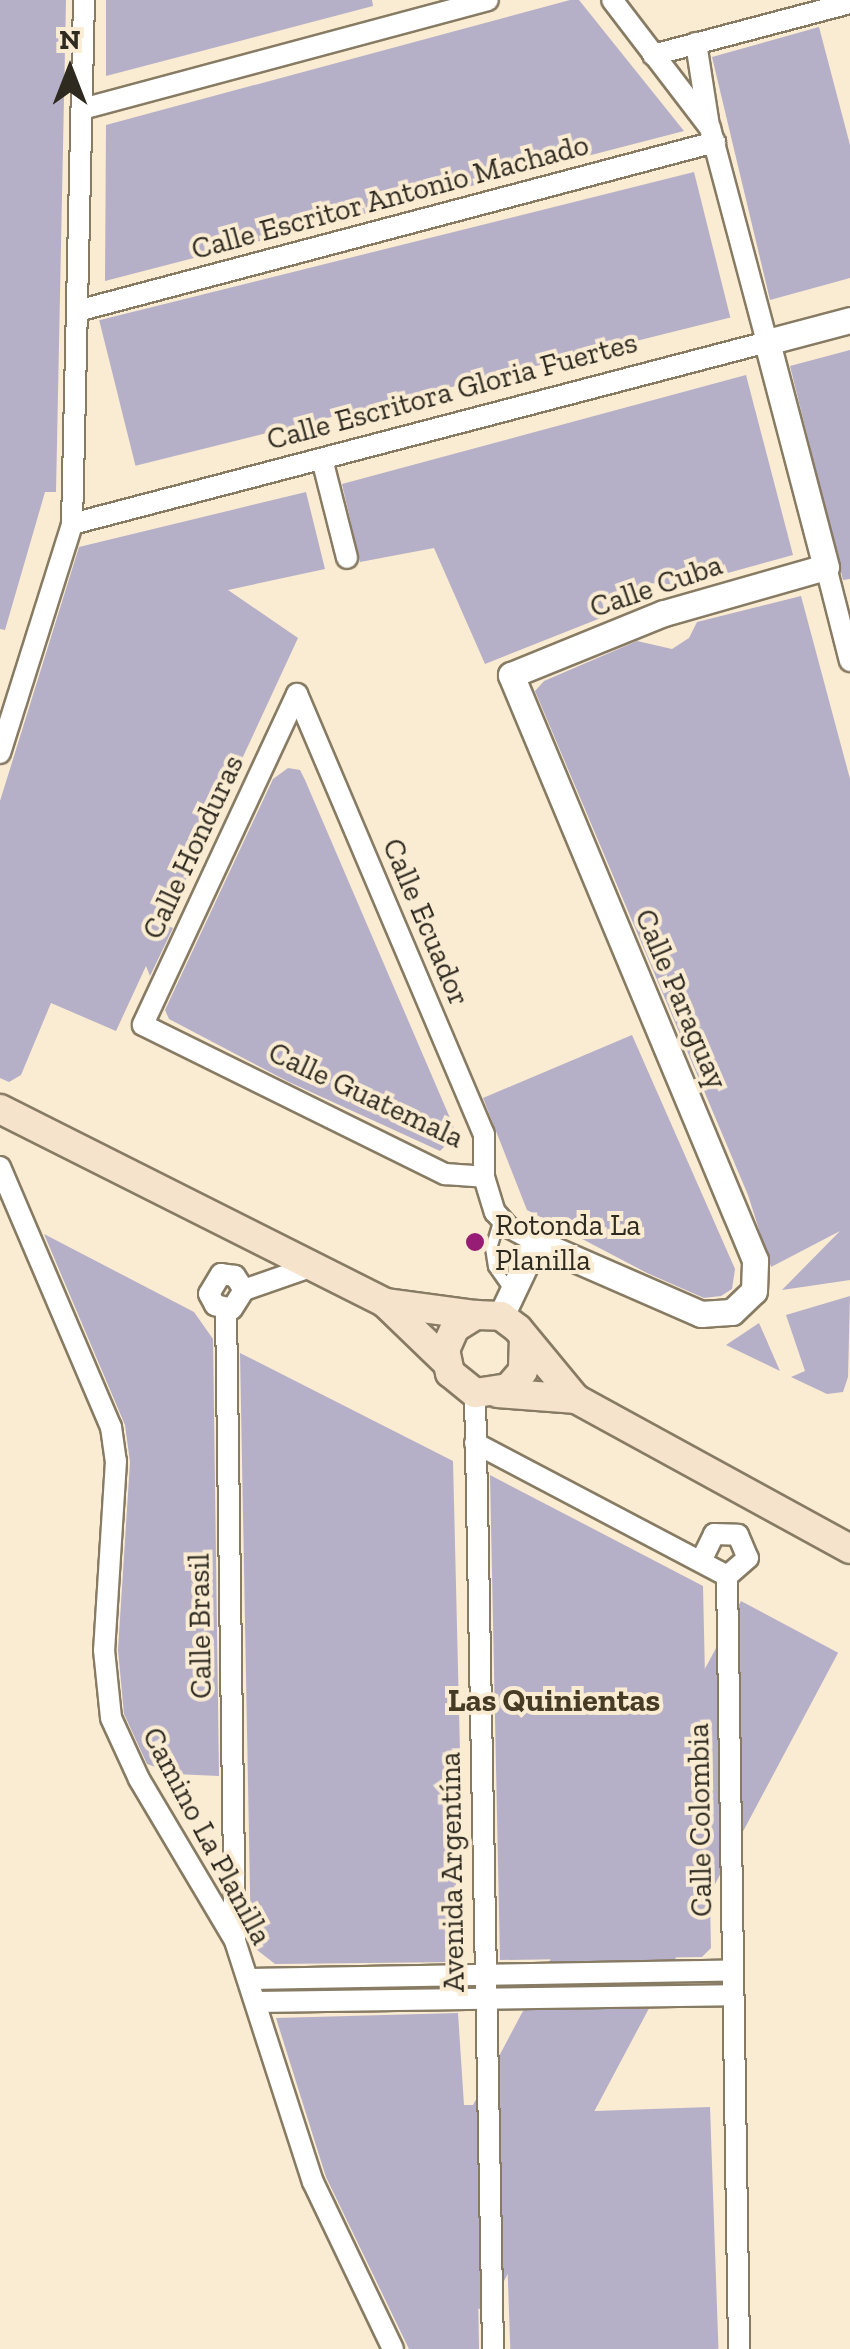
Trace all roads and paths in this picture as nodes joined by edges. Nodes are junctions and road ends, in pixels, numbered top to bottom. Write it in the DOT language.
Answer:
graph roads {
  1 [pos="84,0"];
  2 [pos="488,0"];
  3 [pos="612,0"];
  4 [pos="850,3"];
  5 [pos="696,43"];
  6 [pos="653,54"];
  7 [pos="82,109"];
  8 [pos="712,135"];
  9 [pos="80,310"];
  10 [pos="850,320"];
  11 [pos="767,342"];
  12 [pos="322,458"];
  13 [pos="72,524"];
  14 [pos="347,558"];
  15 [pos="826,567"];
  16 [pos="850,661"];
  17 [pos="511,676"];
  18 [pos="296,694"];
  19 [pos="0,753"];
  20 [pos="143,1025"];
  21 [pos="0,1109"];
  22 [pos="0,1167"];
  23 [pos="484,1177"];
  24 [pos="500,1218"];
  25 [pos="536,1242"];
  26 [pos="310,1267"];
  27 [pos="244,1290"];
  28 [pos="385,1303"];
  29 [pos="496,1308"];
  30 [pos="226,1310"];
  31 [pos="524,1338"];
  32 [pos="446,1362"];
  33 [pos="486,1393"];
  34 [pos="576,1399"];
  35 [pos="475,1443"];
  36 [pos="850,1546"];
  37 [pos="702,1561"];
  38 [pos="727,1576"];
  39 [pos="235,1942"];
  40 [pos="731,1971"];
  41 [pos="484,1975"];
  42 [pos="249,1979"];
  43 [pos="732,1995"];
  44 [pos="485,1997"];
  45 [pos="256,2002"];
  46 [pos="394,2349"];
  47 [pos="493,2349"];
  48 [pos="739,2349"];
  1 -- 7 [label="street"];
  2 -- 7 [label="street"];
  3 -- 6 [label="street"];
  4 -- 5 [label="street"];
  5 -- 6 [label="street"];
  5 -- 8 [label="street"];
  6 -- 8 [label="street"];
  7 -- 9 [label="street"];
  8 -- 9 [label="street, Calle Escritor Antonio Machado"];
  8 -- 11 [label="street"];
  9 -- 13 [label="street"];
  10 -- 11 [label="street, Calle Escritora Gloria Fuertes"];
  11 -- 12 [label="street, Calle Escritora Gloria Fuertes"];
  11 -- 15 [label="street"];
  12 -- 13 [label="street, Calle Escritora Gloria Fuertes"];
  12 -- 14 [label="street"];
  13 -- 19 [label="street"];
  15 -- 16 [label="street"];
  15 -- 17 [label="street, Calle Cuba"];
  17 -- 25 [label="street, Calle Paraguay"];
  18 -- 20 [label="street, Calle Honduras"];
  18 -- 23 [label="street, Calle Ecuador"];
  20 -- 23 [label="street, Calle Guatemala"];
  21 -- 26 [label="main road"];
  22 -- 39 [label="street, Camino La Planilla"];
  23 -- 24 [label="street, Calle Guatemala"];
  24 -- 25 [label="street"];
  24 -- 29 [label="lane"];
  25 -- 29 [label="street"];
  26 -- 27 [label="street"];
  26 -- 28 [label="main road"];
  27 -- 30 [label="street"];
  27 -- 30 [label="street"];
  28 -- 29 [label="main road"];
  28 -- 32 [label="main road"];
  29 -- 31 [label="main road"];
  29 -- 32 [label="main road"];
  30 -- 39 [label="street, Calle Brasil"];
  31 -- 33 [label="main road"];
  31 -- 34 [label="main road"];
  32 -- 33 [label="main road"];
  33 -- 34 [label="main road"];
  33 -- 35 [label="street, Avenida Argentína"];
  34 -- 36 [label="main road"];
  35 -- 37 [label="street"];
  35 -- 41 [label="street, Avenida Argentína"];
  37 -- 38 [label="street"];
  37 -- 38 [label="street, Calle Colombia"];
  38 -- 40 [label="street, Calle Colombia"];
  39 -- 42 [label="street, Camino La Planilla"];
  40 -- 41 [label="street"];
  40 -- 43 [label="street, Calle Colombia"];
  41 -- 42 [label="street"];
  41 -- 44 [label="street, Avenida Argentína"];
  42 -- 45 [label="street, Camino La Planilla"];
  43 -- 44 [label="street"];
  43 -- 48 [label="street, Calle Colombia"];
  44 -- 45 [label="street"];
  44 -- 47 [label="street, Avenida Argentína"];
  45 -- 46 [label="street, Camino La Planilla"];
}
